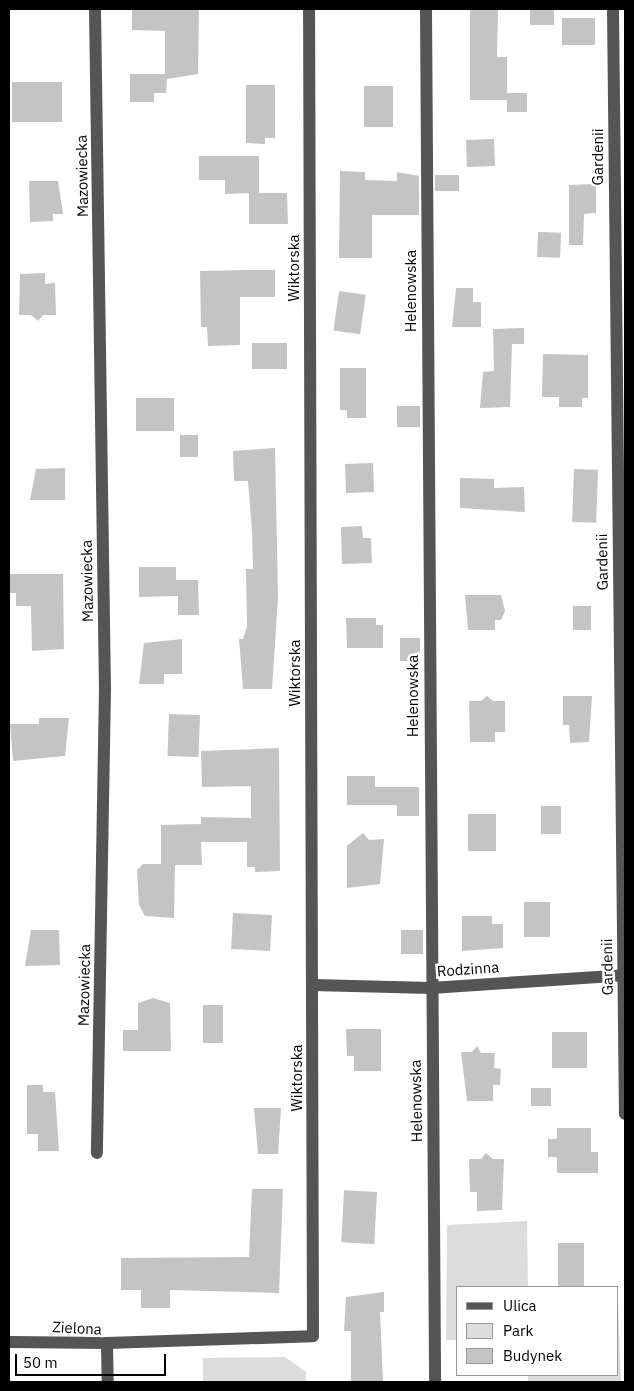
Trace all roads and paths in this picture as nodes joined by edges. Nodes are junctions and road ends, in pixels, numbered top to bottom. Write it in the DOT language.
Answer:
graph roads {
  1 [pos="95,9"];
  2 [pos="309,9"];
  3 [pos="426,9"];
  4 [pos="613,9"];
  5 [pos="624,975"];
  6 [pos="313,985"];
  7 [pos="431,988"];
  8 [pos="625,1114"];
  9 [pos="97,1153"];
  10 [pos="9,1342"];
  11 [pos="106,1343"];
  12 [pos="108,1382"];
  13 [pos="435,1382"];
  1 -- 9 [label="street, Mazowiecka"];
  2 -- 6 [label="street, Wiktorska"];
  3 -- 7 [label="street, Helenowska"];
  4 -- 5 [label="street, Gardenii"];
  5 -- 7 [label="street, Rodzinna"];
  5 -- 8 [label="street, Gardenii"];
  6 -- 7 [label="street, Rodzinna"];
  6 -- 11 [label="street, Wiktorska"];
  7 -- 13 [label="street, Helenowska"];
  10 -- 11 [label="street, Zielona"];
  11 -- 12 [label="street, Zielona"];
}
